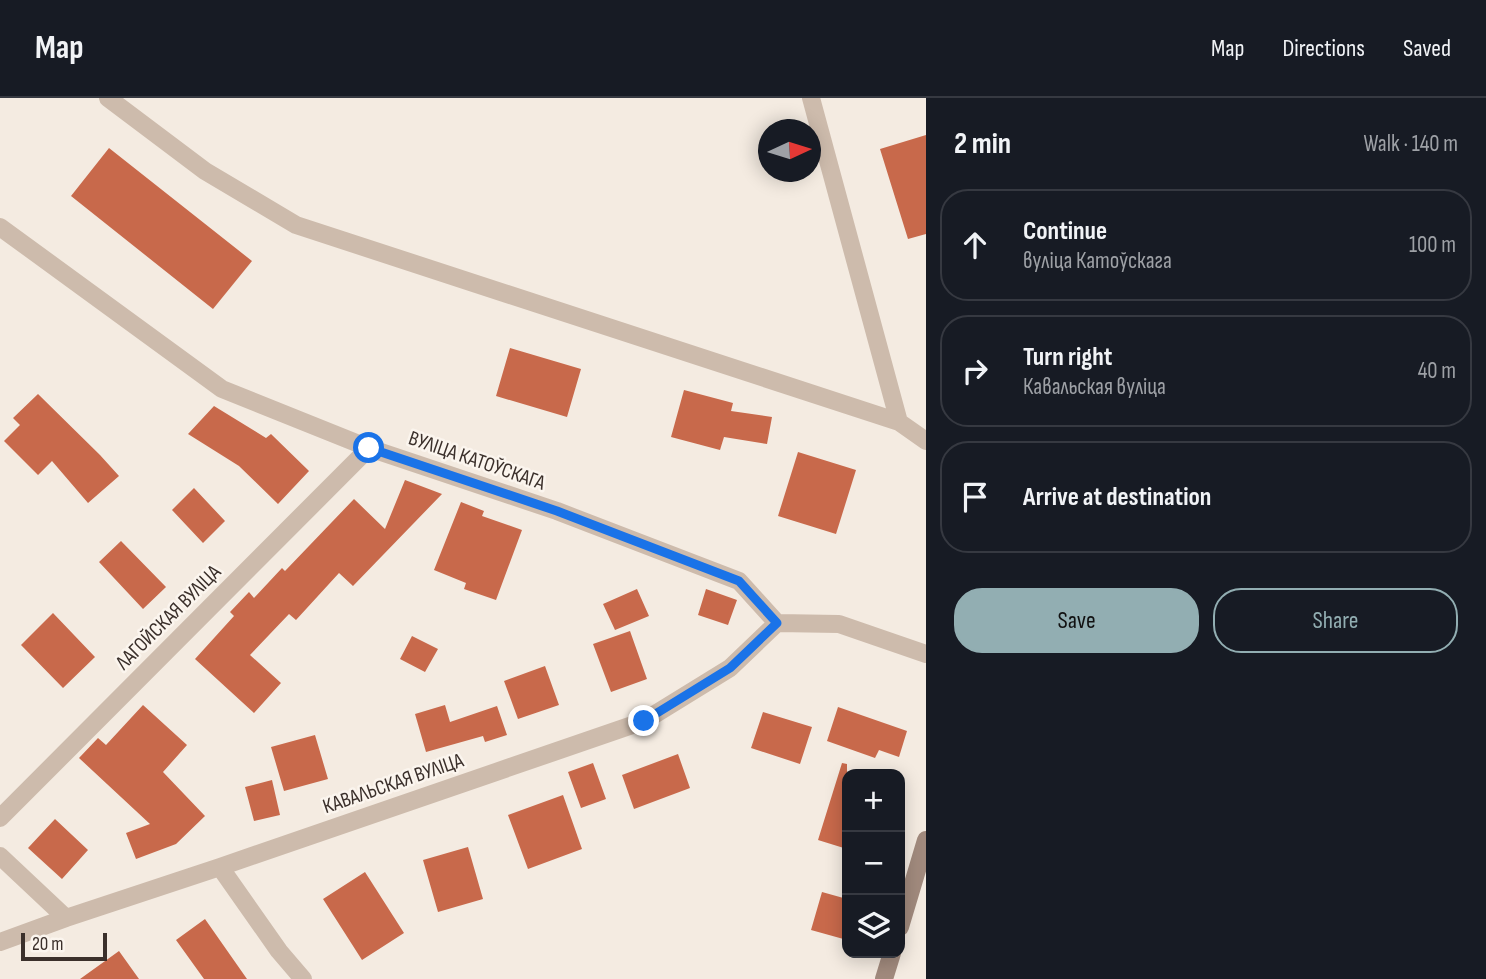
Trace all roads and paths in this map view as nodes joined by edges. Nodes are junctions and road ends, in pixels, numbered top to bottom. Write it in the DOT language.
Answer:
graph roads {
  1 [pos="108,98"];
  2 [pos="811,98"];
  3 [pos="0,227"];
  4 [pos="899,422"];
  5 [pos="926,441"];
  6 [pos="369,448"];
  7 [pos="777,623"];
  8 [pos="926,654"];
  9 [pos="0,818"];
  10 [pos="926,839"];
  11 [pos="0,856"];
  12 [pos="220,867"];
  13 [pos="905,910"];
  14 [pos="66,918"];
  15 [pos="0,942"];
  16 [pos="890,958"];
  17 [pos="303,979"];
  18 [pos="884,979"];
  1 -- 4 [label="street"];
  2 -- 4 [label="street"];
  3 -- 6 [label="street, ВУЛІЦА КАТОЎСКАГА"];
  4 -- 5 [label="street"];
  6 -- 7 [label="street, ВУЛІЦА КАТОЎСКАГА"];
  6 -- 9 [label="street, ЛАГОЙСКАЯ ВУЛІЦА"];
  7 -- 8 [label="street"];
  7 -- 12 [label="street, КАВАЛЬСКАЯ ВУЛІЦА"];
  10 -- 13 [label="main road"];
  11 -- 14 [label="street"];
  12 -- 14 [label="street, КАВАЛЬСКАЯ ВУЛІЦА"];
  12 -- 17 [label="street"];
  14 -- 15 [label="street, КАВАЛЬСКАЯ ВУЛІЦА"];
  16 -- 18 [label="main road"];
}
